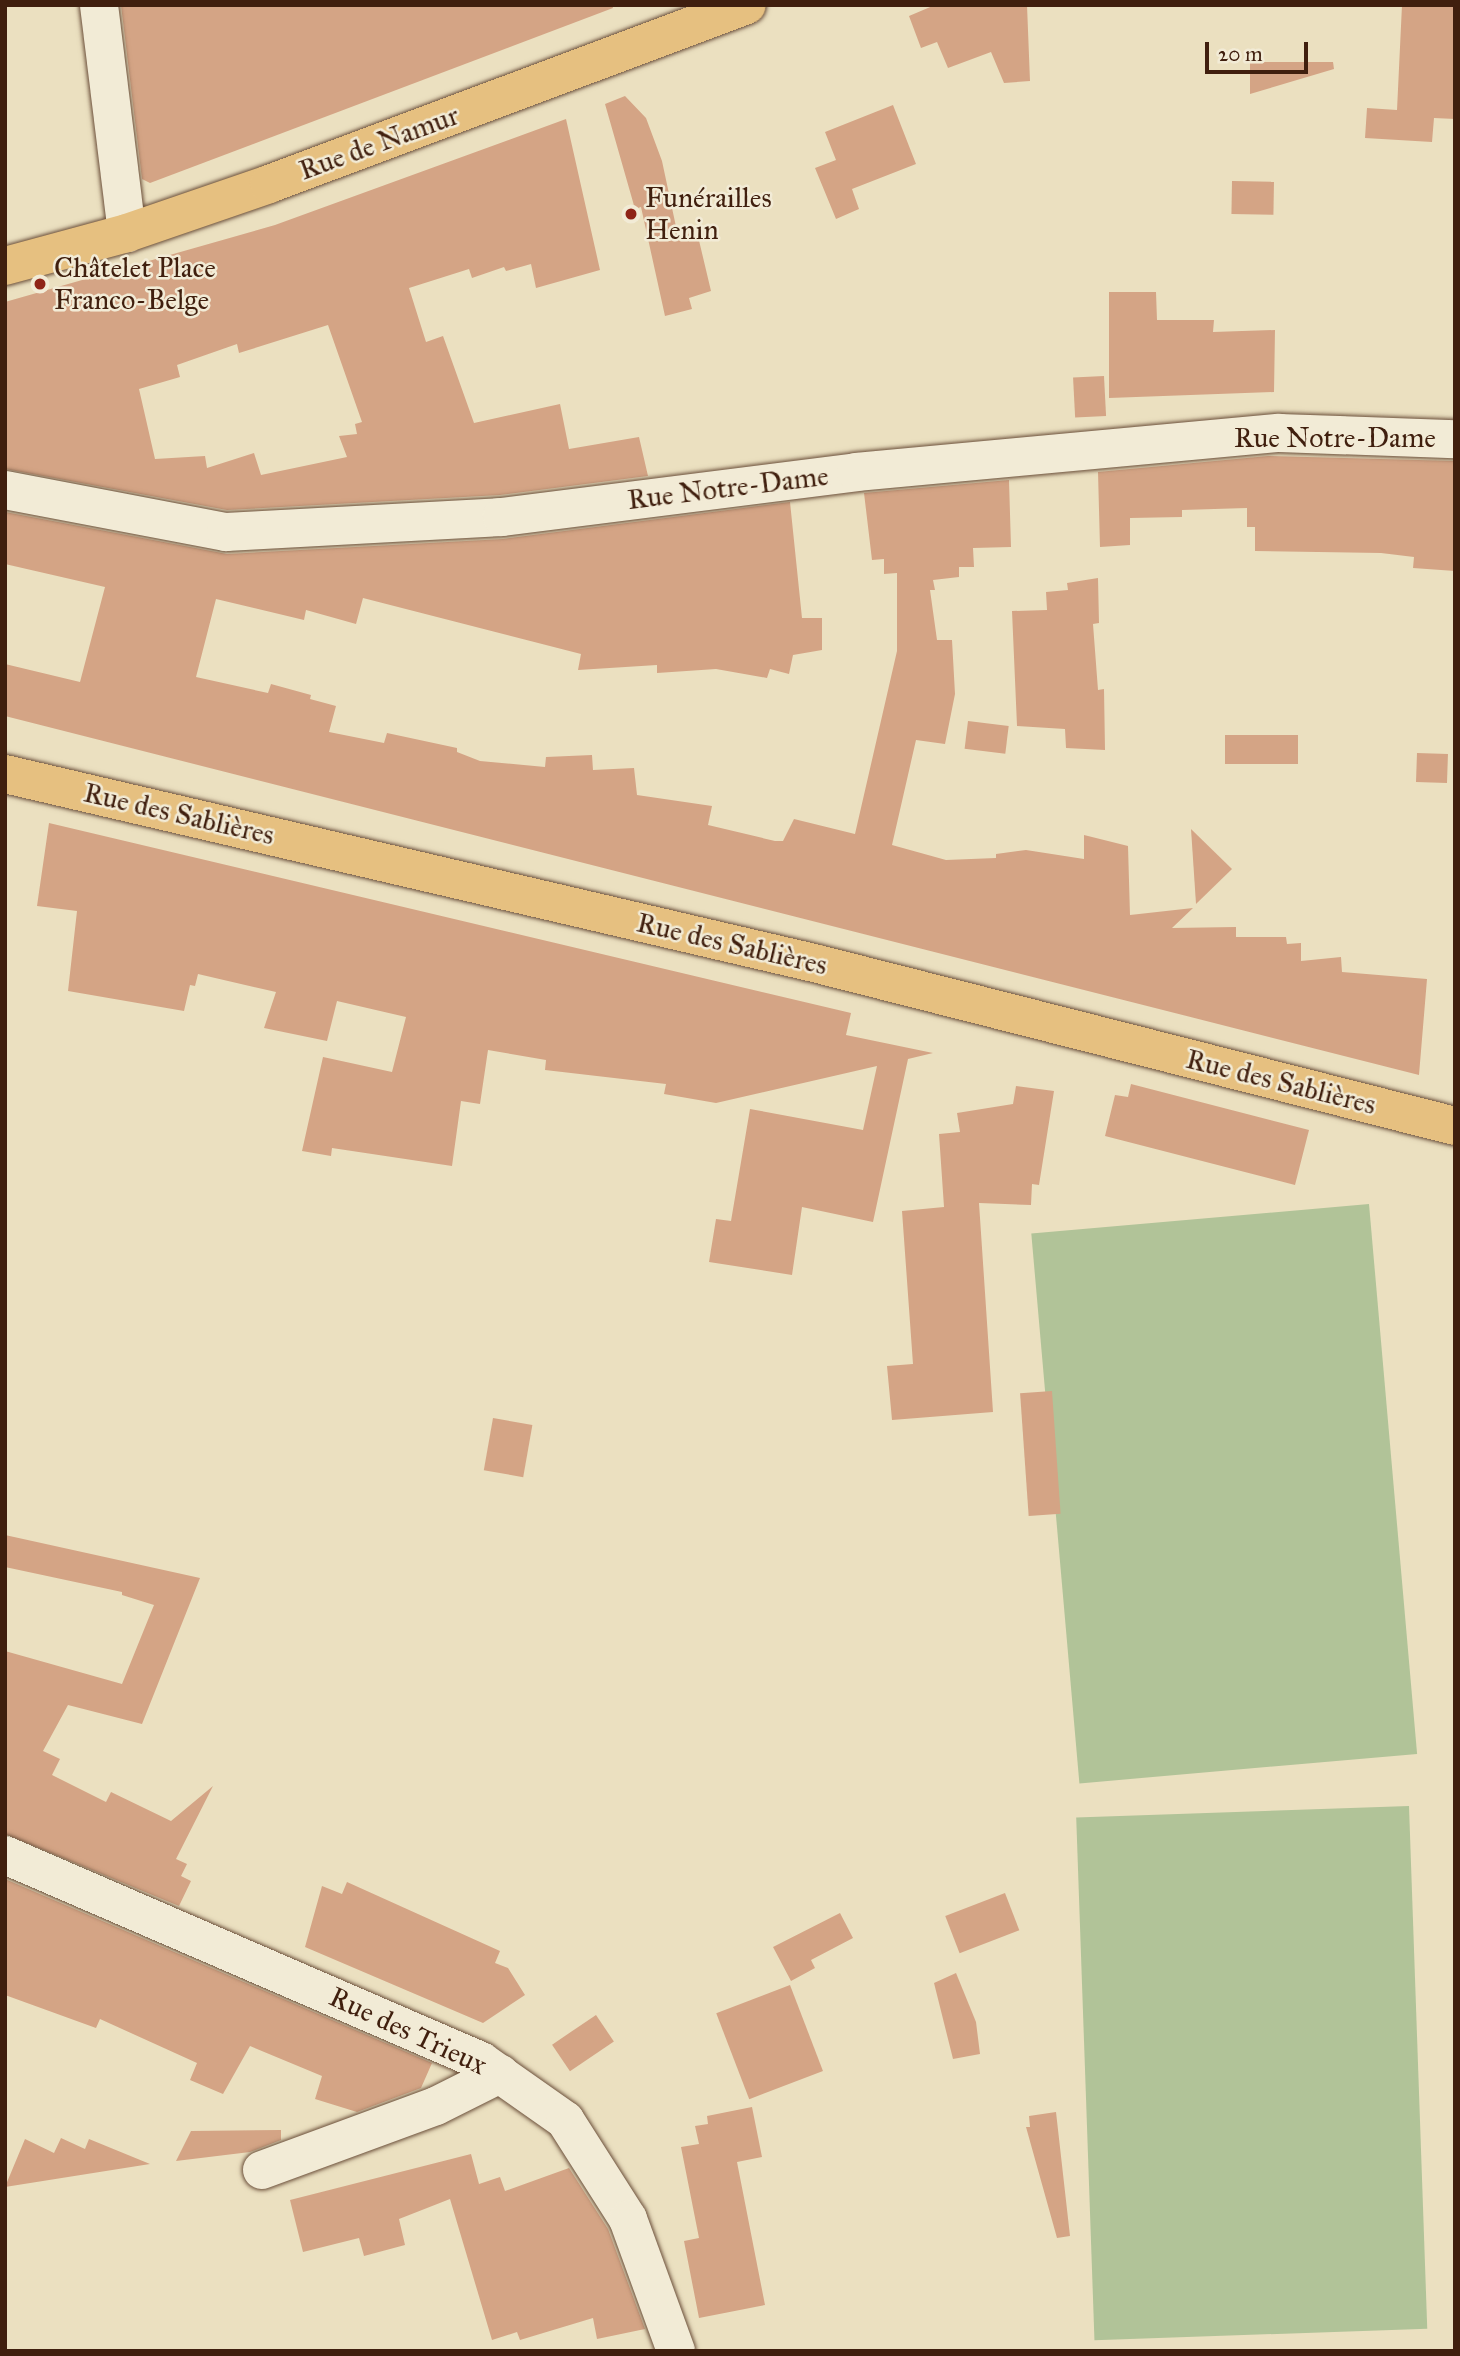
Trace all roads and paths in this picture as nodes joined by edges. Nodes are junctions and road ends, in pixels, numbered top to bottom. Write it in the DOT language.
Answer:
graph roads {
  1 [pos="99,5"];
  2 [pos="747,5"];
  3 [pos="127,233"];
  4 [pos="5,266"];
  5 [pos="1455,439"];
  6 [pos="5,490"];
  7 [pos="5,774"];
  8 [pos="1455,1126"];
  9 [pos="5,1855"];
  10 [pos="500,2074"];
  11 [pos="262,2170"];
  12 [pos="676,2351"];
  1 -- 3 [label="street"];
  2 -- 3 [label="main road, Rue de Namur"];
  3 -- 4 [label="main road, Rue de Namur"];
  5 -- 6 [label="street, Rue Notre-Dame"];
  7 -- 8 [label="main road, Rue des Sablières"];
  9 -- 10 [label="street, Rue des Trieux"];
  10 -- 11 [label="street"];
  10 -- 12 [label="street, Rue des Trieux"];
}
